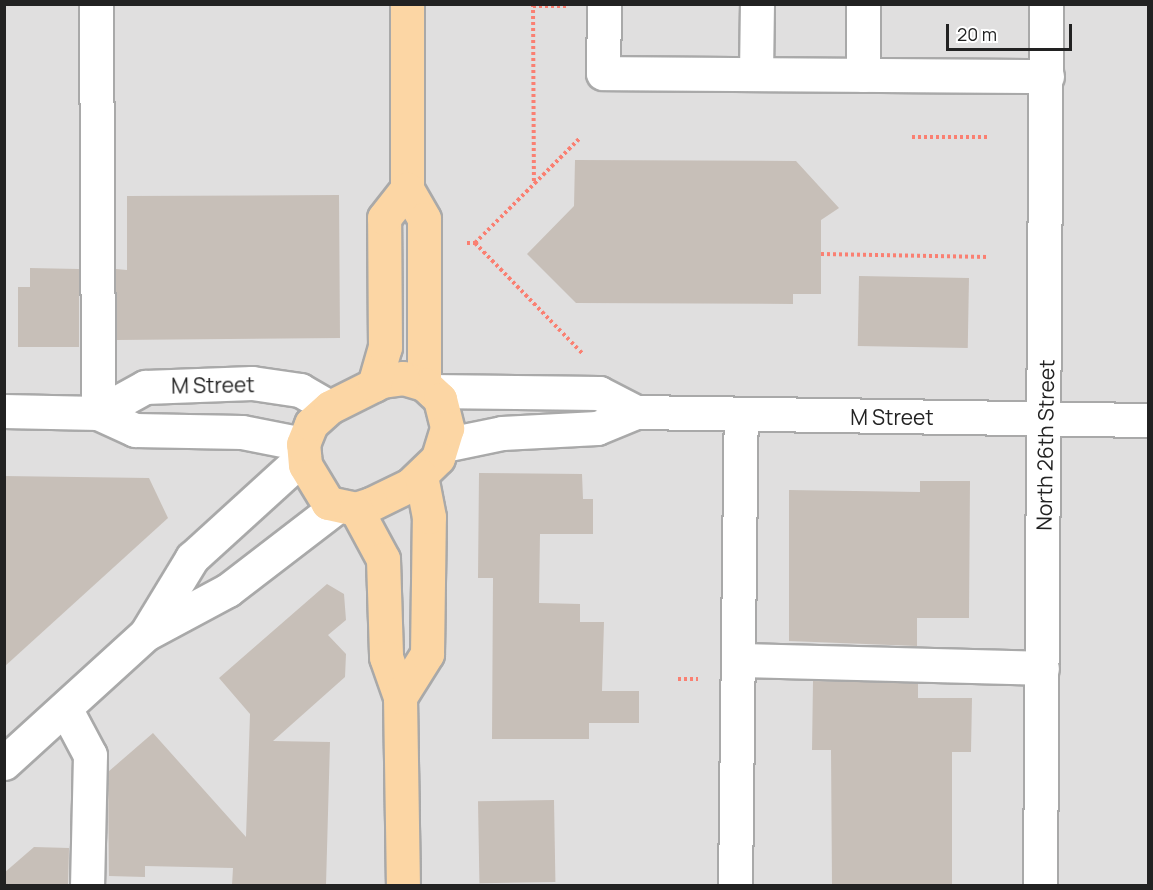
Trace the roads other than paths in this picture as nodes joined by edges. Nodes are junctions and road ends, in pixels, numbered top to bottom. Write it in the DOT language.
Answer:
graph roads {
  1 [pos="96,4"];
  2 [pos="407,4"];
  3 [pos="757,4"];
  4 [pos="863,4"];
  5 [pos="1046,4"];
  6 [pos="589,5"];
  7 [pos="756,74"];
  8 [pos="863,75"];
  9 [pos="1047,76"];
  10 [pos="406,189"];
  11 [pos="374,386"];
  12 [pos="428,387"];
  13 [pos="330,407"];
  14 [pos="4,411"];
  15 [pos="636,412"];
  16 [pos="98,413"];
  17 [pos="741,416"];
  18 [pos="1045,419"];
  19 [pos="1149,420"];
  20 [pos="444,446"];
  21 [pos="303,450"];
  22 [pos="421,476"];
  23 [pos="346,508"];
  24 [pos="146,634"];
  25 [pos="739,660"];
  26 [pos="1042,668"];
  27 [pos="400,697"];
  28 [pos="65,708"];
  29 [pos="4,763"];
  30 [pos="87,885"];
  31 [pos="403,885"];
  32 [pos="735,885"];
  33 [pos="1040,885"];
  1 -- 16 [label="street"];
  2 -- 10 [label="main road"];
  3 -- 7 [label="street"];
  4 -- 8 [label="street"];
  5 -- 9 [label="street, North 26th Street"];
  6 -- 7 [label="street"];
  7 -- 8 [label="street"];
  8 -- 9 [label="street"];
  9 -- 18 [label="street, North 26th Street"];
  10 -- 11 [label="main road"];
  10 -- 12 [label="main road"];
  11 -- 12 [label="main road"];
  11 -- 13 [label="main road"];
  12 -- 15 [label="street, M Street"];
  12 -- 20 [label="main road"];
  13 -- 16 [label="street, M Street"];
  13 -- 21 [label="main road"];
  14 -- 16 [label="street"];
  15 -- 17 [label="street, M Street"];
  15 -- 20 [label="street, M Street"];
  16 -- 21 [label="street"];
  17 -- 18 [label="street, M Street"];
  17 -- 25 [label="street"];
  18 -- 19 [label="street, M Street"];
  18 -- 26 [label="street, North 26th Street"];
  20 -- 22 [label="main road"];
  21 -- 23 [label="main road"];
  21 -- 24 [label="street"];
  22 -- 23 [label="main road"];
  22 -- 27 [label="main road"];
  23 -- 24 [label="street"];
  23 -- 27 [label="main road"];
  24 -- 28 [label="street"];
  25 -- 26 [label="street"];
  25 -- 32 [label="street"];
  26 -- 33 [label="street, North 26th Street"];
  27 -- 31 [label="main road"];
  28 -- 29 [label="street"];
  28 -- 30 [label="street"];
}
